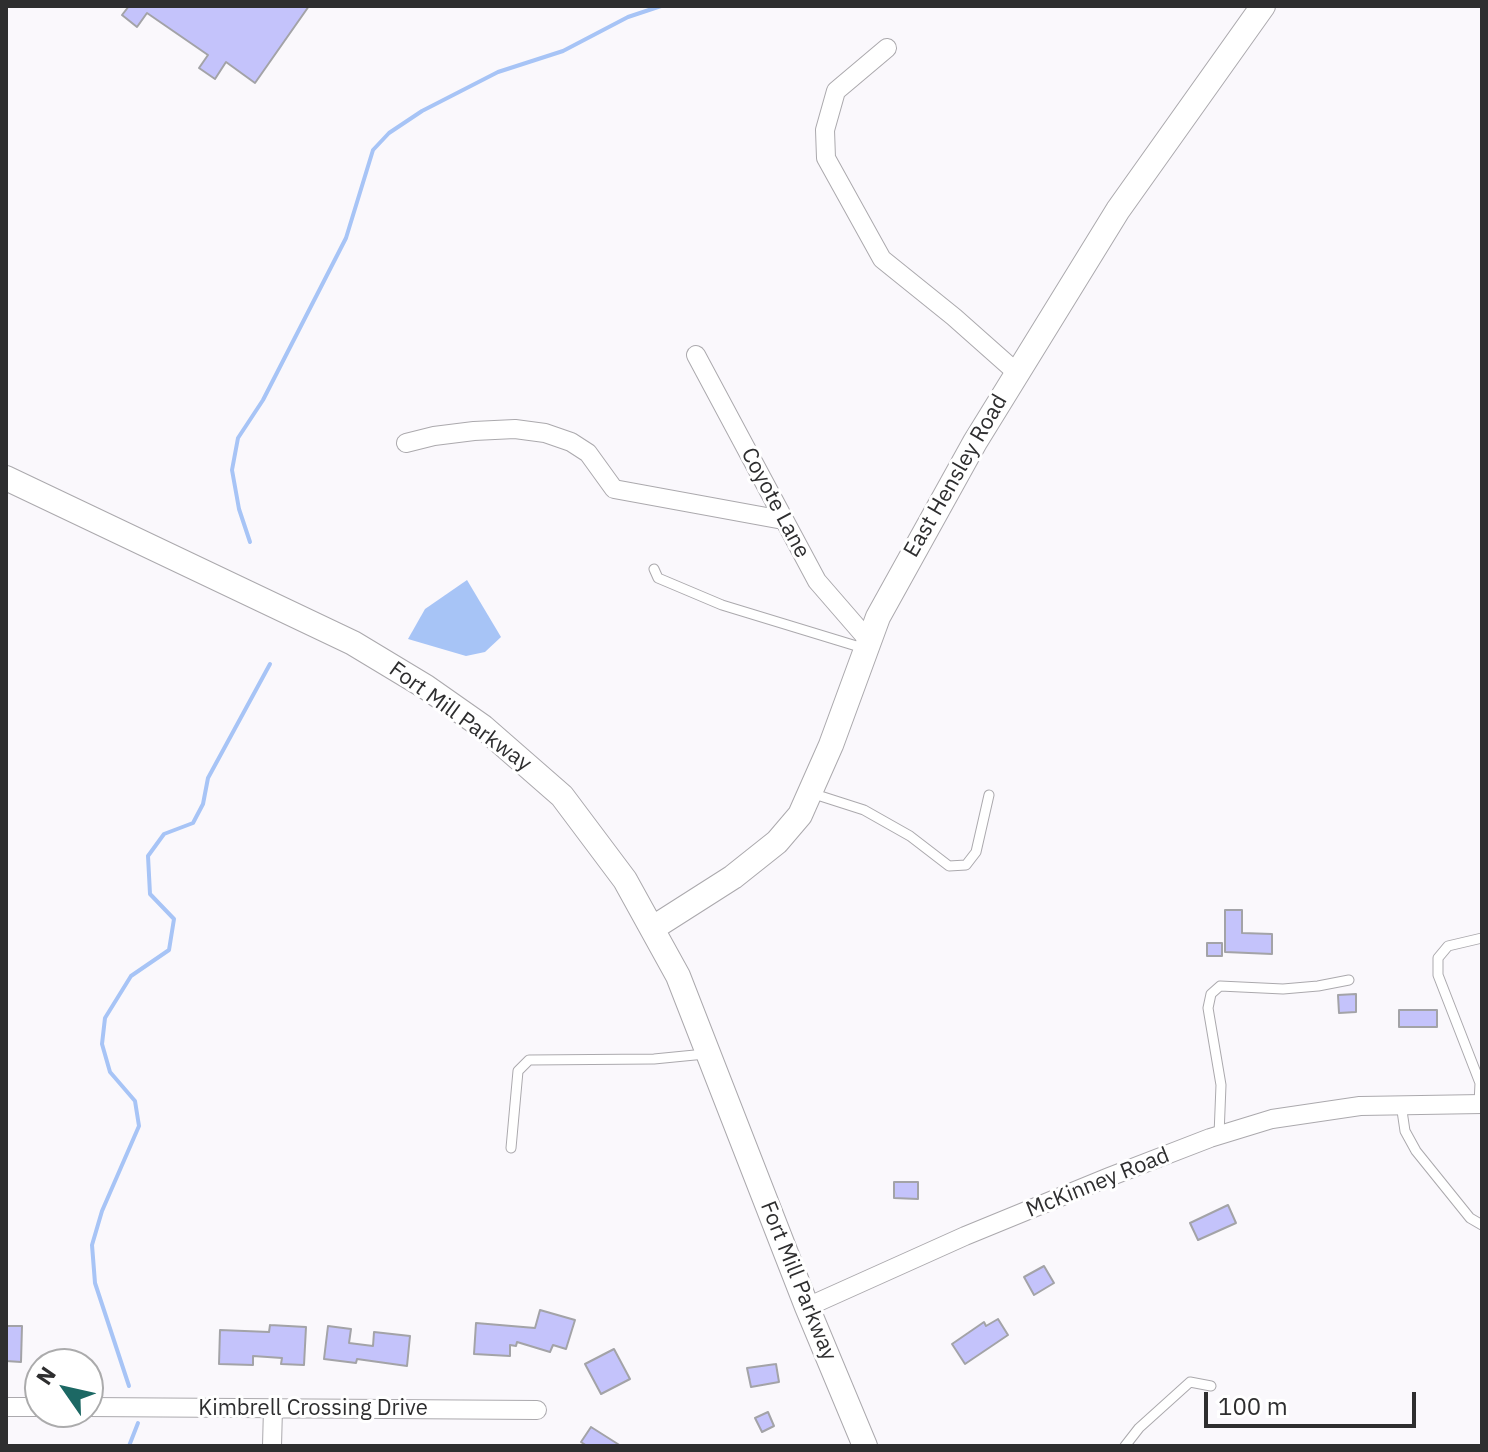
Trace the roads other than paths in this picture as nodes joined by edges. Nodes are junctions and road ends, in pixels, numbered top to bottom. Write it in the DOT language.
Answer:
graph roads {
  1 [pos="1263,6"];
  2 [pos="887,48"];
  3 [pos="696,355"];
  4 [pos="1016,372"];
  5 [pos="406,443"];
  6 [pos="6,478"];
  7 [pos="783,520"];
  8 [pos="654,569"];
  9 [pos="868,645"];
  10 [pos="811,793"];
  11 [pos="989,795"];
  12 [pos="653,928"];
  13 [pos="1482,938"];
  14 [pos="1349,980"];
  15 [pos="709,1054"];
  16 [pos="1401,1104"];
  17 [pos="1480,1104"];
  18 [pos="1219,1135"];
  19 [pos="511,1148"];
  20 [pos="1482,1225"];
  21 [pos="807,1307"];
  22 [pos="1211,1386"];
  23 [pos="104,1407"];
  24 [pos="273,1408"];
  25 [pos="537,1410"];
  26 [pos="272,1446"];
  27 [pos="865,1446"];
  28 [pos="1125,1446"];
  1 -- 4 [label="main road, East Hensley Road"];
  2 -- 4 [label="street"];
  3 -- 7 [label="street, Coyote Lane"];
  4 -- 9 [label="main road, East Hensley Road"];
  5 -- 7 [label="street"];
  6 -- 12 [label="main road, Fort Mill Parkway"];
  7 -- 9 [label="street, Coyote Lane"];
  8 -- 9 [label="lane"];
  9 -- 10 [label="main road, East Hensley Road"];
  10 -- 11 [label="lane"];
  10 -- 12 [label="main road, East Hensley Road"];
  12 -- 15 [label="main road, Fort Mill Parkway"];
  13 -- 17 [label="lane"];
  14 -- 18 [label="lane"];
  15 -- 19 [label="lane"];
  15 -- 21 [label="main road, Fort Mill Parkway"];
  16 -- 17 [label="street, McKinney Road"];
  16 -- 18 [label="street, McKinney Road"];
  16 -- 20 [label="lane"];
  18 -- 21 [label="street, McKinney Road"];
  21 -- 27 [label="main road, Fort Mill Parkway"];
  22 -- 28 [label="lane"];
  23 -- 24 [label="street, Kimbrell Crossing Drive"];
  24 -- 25 [label="street, Kimbrell Crossing Drive"];
  24 -- 26 [label="street"];
}
